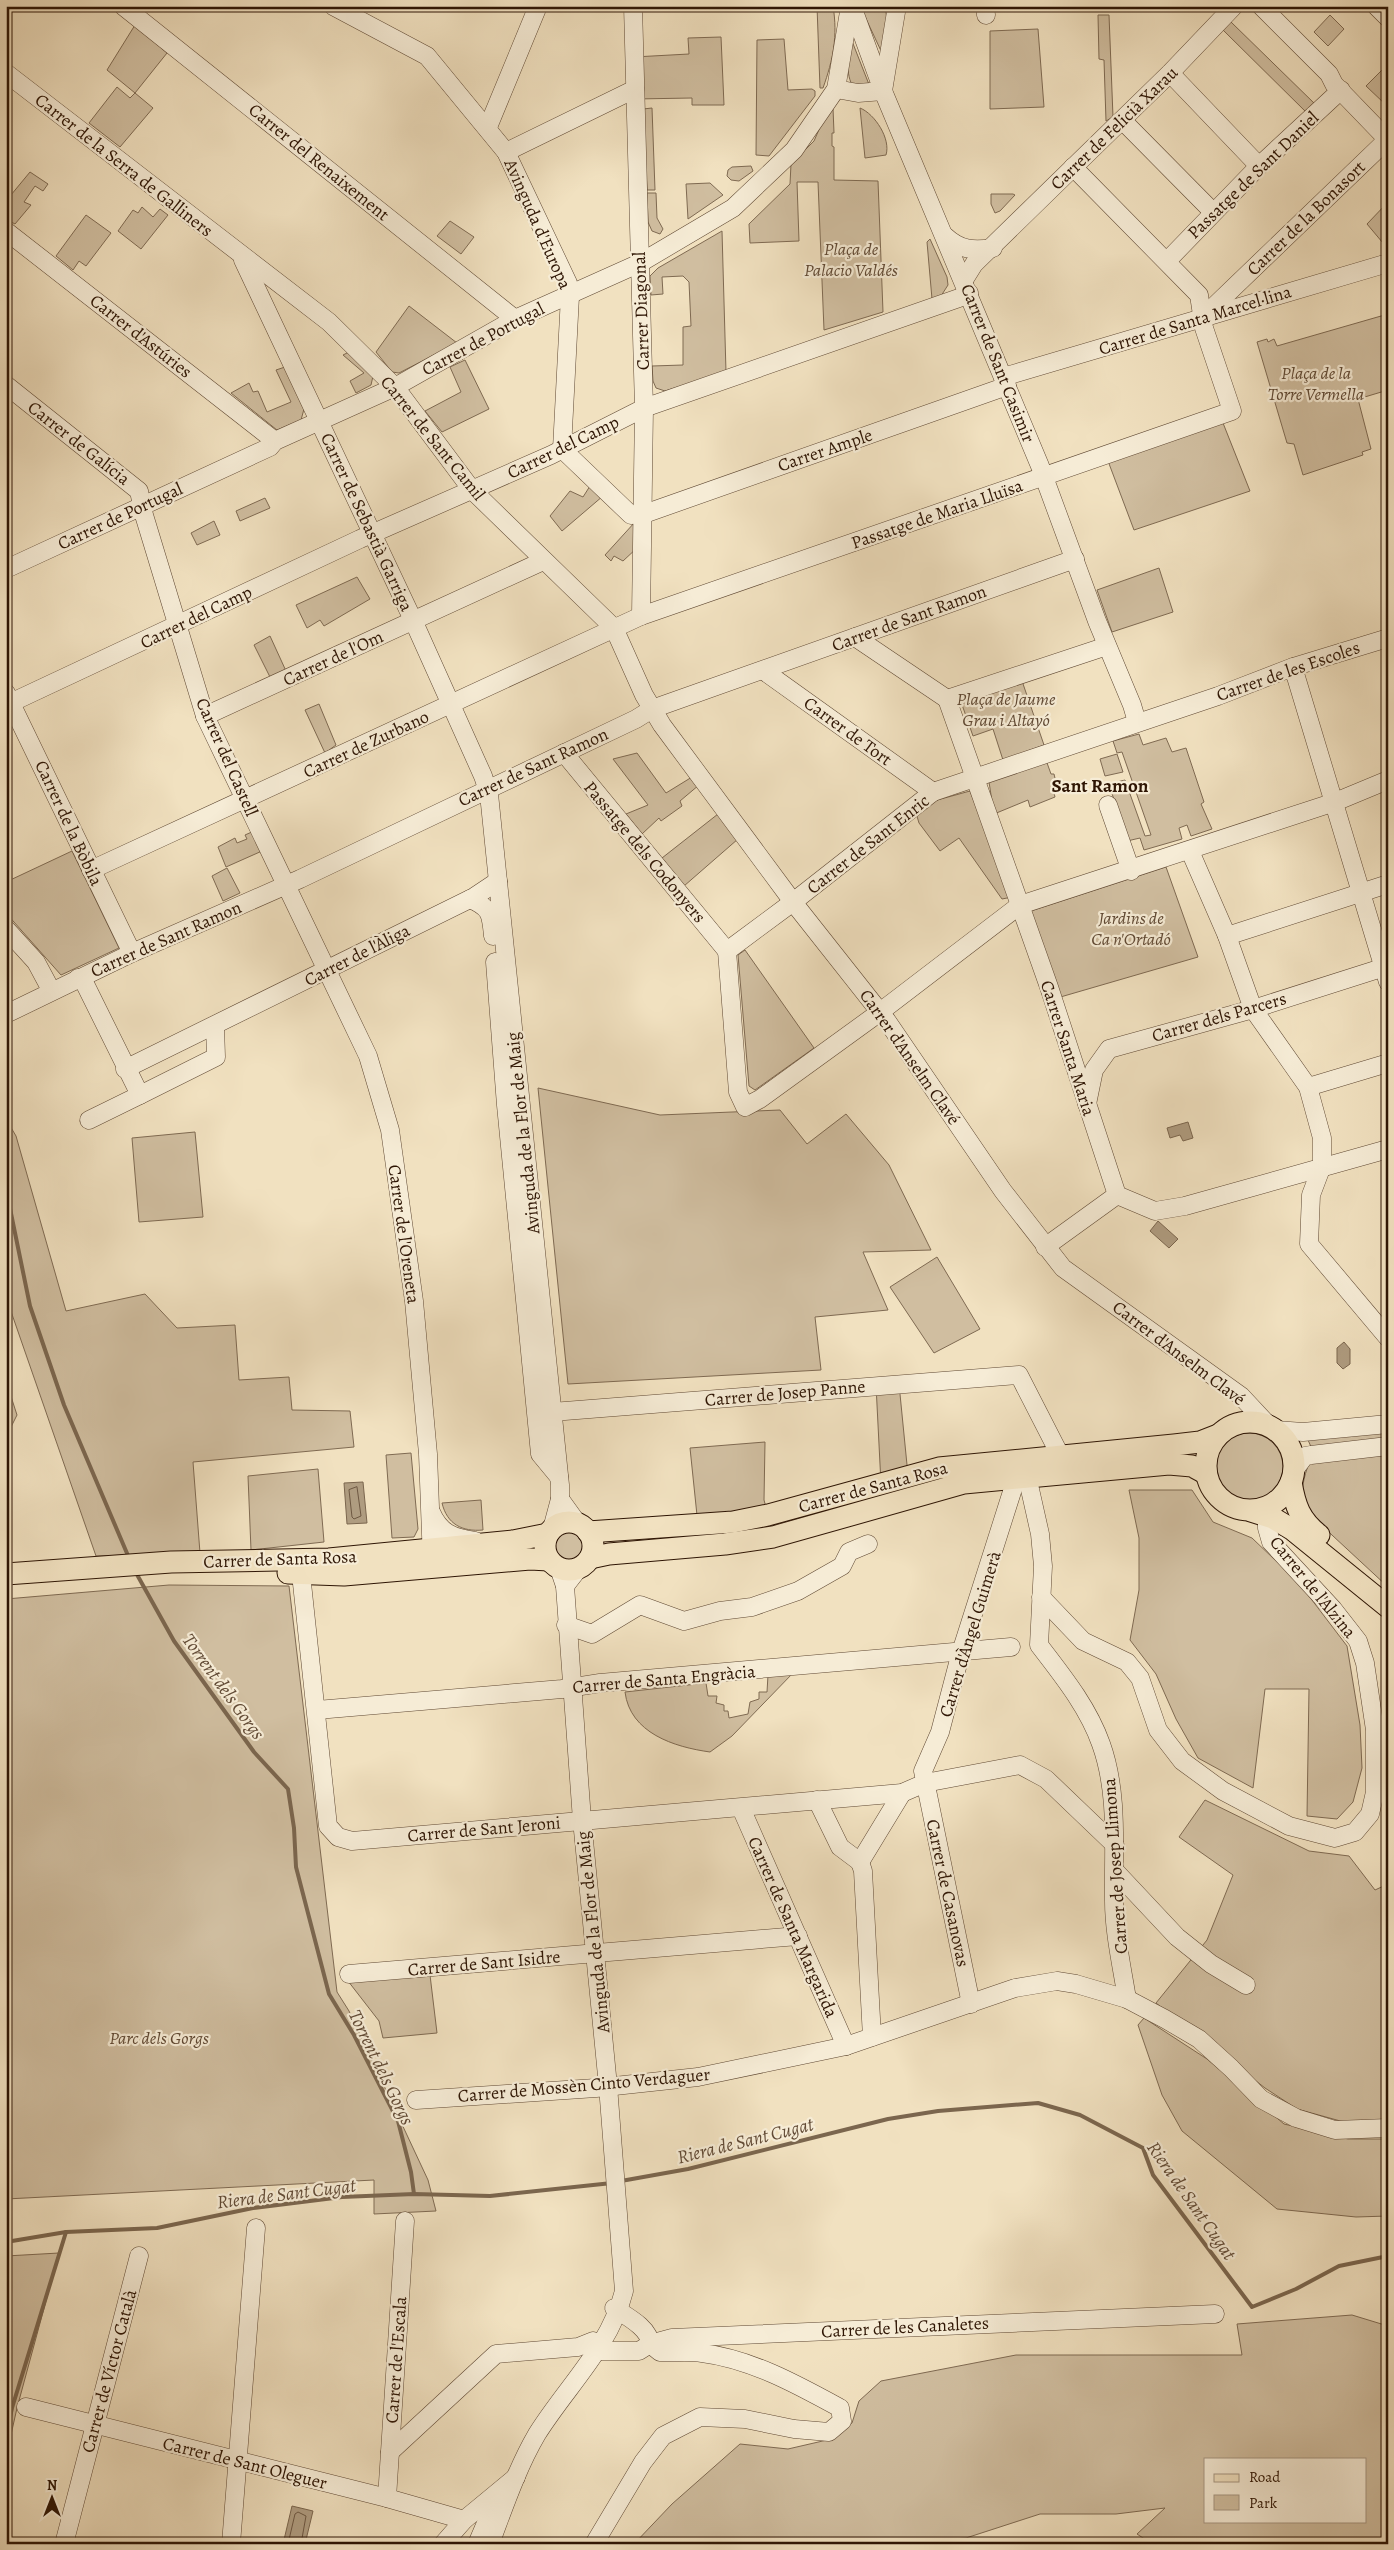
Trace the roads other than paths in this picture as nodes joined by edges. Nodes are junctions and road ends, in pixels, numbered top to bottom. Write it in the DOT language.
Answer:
graph roads {
  1 [pos="123,6"];
  2 [pos="333,6"];
  3 [pos="538,6"];
  4 [pos="633,6"];
  5 [pos="851,6"];
  6 [pos="889,6"];
  7 [pos="897,6"];
  8 [pos="1234,6"];
  9 [pos="1261,6"];
  10 [pos="1376,6"];
  11 [pos="1388,18"];
  12 [pos="893,27"];
  13 [pos="6,73"];
  14 [pos="1170,73"];
  15 [pos="635,89"];
  16 [pos="836,89"];
  17 [pos="1341,90"];
  18 [pos="883,91"];
  19 [pos="1122,120"];
  20 [pos="488,127"];
  21 [pos="1388,139"];
  22 [pos="506,152"];
  23 [pos="1259,166"];
  24 [pos="1073,167"];
  25 [pos="1213,212"];
  26 [pos="6,231"];
  27 [pos="945,236"];
  28 [pos="639,237"];
  29 [pos="666,248"];
  30 [pos="993,248"];
  31 [pos="242,258"];
  32 [pos="1167,260"];
  33 [pos="640,263"];
  34 [pos="1388,263"];
  35 [pos="1251,270"];
  36 [pos="278,284"];
  37 [pos="966,286"];
  38 [pos="570,296"];
  39 [pos="261,298"];
  40 [pos="1265,299"];
  41 [pos="515,318"];
  42 [pos="1202,318"];
  43 [pos="1005,382"];
  44 [pos="6,385"];
  45 [pos="395,387"];
  46 [pos="644,408"];
  47 [pos="320,422"];
  48 [pos="275,441"];
  49 [pos="562,449"];
  50 [pos="1044,478"];
  51 [pos="472,490"];
  52 [pos="143,506"];
  53 [pos="644,514"];
  54 [pos="374,535"];
  55 [pos="1075,559"];
  56 [pos="543,561"];
  57 [pos="6,569"];
  58 [pos="640,616"];
  59 [pos="413,620"];
  60 [pos="177,627"];
  61 [pos="614,628"];
  62 [pos="855,637"];
  63 [pos="1388,638"];
  64 [pos="1107,646"];
  65 [pos="1292,667"];
  66 [pos="764,671"];
  67 [pos="947,699"];
  68 [pos="8,700"];
  69 [pos="450,705"];
  70 [pos="652,709"];
  71 [pos="205,716"];
  72 [pos="1137,722"];
  73 [pos="564,754"];
  74 [pos="974,778"];
  75 [pos="1388,780"];
  76 [pos="487,789"];
  77 [pos="933,792"];
  78 [pos="245,799"];
  79 [pos="1335,802"];
  80 [pos="1108,805"];
  81 [pos="1190,850"];
  82 [pos="91,870"];
  83 [pos="1126,872"];
  84 [pos="498,881"];
  85 [pos="1388,884"];
  86 [pos="285,886"];
  87 [pos="1361,894"];
  88 [pos="470,898"];
  89 [pos="793,902"];
  90 [pos="1020,905"];
  91 [pos="6,929"];
  92 [pos="1227,936"];
  93 [pos="727,951"];
  94 [pos="132,953"];
  95 [pos="327,970"];
  96 [pos="1386,972"];
  97 [pos="78,978"];
  98 [pos="49,986"];
  99 [pos="1252,1009"];
  100 [pos="880,1012"];
  101 [pos="6,1014"];
  102 [pos="215,1026"];
  103 [pos="1388,1063"];
  104 [pos="125,1069"];
  105 [pos="1308,1088"];
  106 [pos="140,1095"];
  107 [pos="1086,1106"];
  108 [pos="89,1120"];
  109 [pos="1388,1149"];
  110 [pos="1322,1166"];
  111 [pos="1117,1195"];
  112 [pos="1045,1247"];
  113 [pos="1388,1338"];
  114 [pos="552,1412"];
  115 [pos="1388,1424"];
  116 [pos="1273,1429"];
  117 [pos="1218,1435"];
  118 [pos="1388,1446"];
  119 [pos="1066,1454"];
  120 [pos="939,1468"];
  121 [pos="1205,1473"];
  122 [pos="1293,1476"];
  123 [pos="559,1478"];
  124 [pos="1022,1478"];
  125 [pos="560,1499"];
  126 [pos="430,1510"];
  127 [pos="1258,1514"];
  128 [pos="583,1528"];
  129 [pos="550,1532"];
  130 [pos="500,1543"];
  131 [pos="868,1544"];
  132 [pos="430,1559"];
  133 [pos="190,1562"];
  134 [pos="568,1568"];
  135 [pos="6,1574"];
  136 [pos="301,1574"];
  137 [pos="1388,1592"];
  138 [pos="1041,1597"];
  139 [pos="1388,1607"];
  140 [pos="566,1625"];
  141 [pos="1011,1647"];
  142 [pos="961,1652"];
  143 [pos="571,1687"];
  144 [pos="317,1710"];
  145 [pos="925,1783"];
  146 [pos="902,1793"];
  147 [pos="817,1800"];
  148 [pos="741,1808"];
  149 [pos="582,1820"];
  150 [pos="1115,1845"];
  151 [pos="860,1862"];
  152 [pos="1116,1872"];
  153 [pos="798,1936"];
  154 [pos="595,1954"];
  155 [pos="349,1974"];
  156 [pos="1246,1985"];
  157 [pos="1127,1999"];
  158 [pos="971,2004"];
  159 [pos="872,2037"];
  160 [pos="846,2046"];
  161 [pos="608,2086"];
  162 [pos="416,2100"];
  163 [pos="1388,2128"];
  164 [pos="405,2222"];
  165 [pos="256,2228"];
  166 [pos="139,2256"];
  167 [pos="616,2309"];
  168 [pos="1215,2314"];
  169 [pos="650,2344"];
  170 [pos="593,2346"];
  171 [pos="26,2407"];
  172 [pos="94,2426"];
  173 [pos="390,2452"];
  174 [pos="237,2461"];
  175 [pos="509,2482"];
  176 [pos="387,2498"];
  177 [pos="464,2520"];
  178 [pos="64,2544"];
  179 [pos="231,2544"];
  180 [pos="443,2544"];
  181 [pos="476,2544"];
  182 [pos="490,2544"];
  183 [pos="594,2544"];
  1 -- 41 [label="street, Carrer del Renaixement"];
  2 -- 20 [label="street, Avinguda d'Europa"];
  3 -- 20 [label="street"];
  4 -- 15 [label="street, Carrer Diagonal"];
  5 -- 16 [label="street, Carrer de Portugal"];
  5 -- 18 [label="street, Carrer de Sant Casimir"];
  6 -- 12 [label="street"];
  7 -- 12 [label="street"];
  8 -- 14 [label="street, Carrer de Felicià Xarau"];
  9 -- 17 [label="street"];
  10 -- 11 [label="street"];
  12 -- 18 [label="street"];
  13 -- 31 [label="street, Carrer de la Serra de Galliners"];
  14 -- 19 [label="street, Carrer de Felicià Xarau"];
  14 -- 23 [label="street"];
  15 -- 22 [label="street"];
  15 -- 28 [label="street, Carrer Diagonal"];
  16 -- 18 [label="street"];
  16 -- 29 [label="street, Carrer de Portugal"];
  17 -- 21 [label="street"];
  17 -- 23 [label="street, Passatge de Sant Daniel"];
  18 -- 27 [label="street, Carrer de Sant Casimir"];
  19 -- 24 [label="street, Carrer de Felicià Xarau"];
  19 -- 25 [label="street"];
  20 -- 22 [label="street, Avinguda d'Europa"];
  21 -- 35 [label="street, Carrer de la Bonasort"];
  22 -- 38 [label="street, Avinguda d'Europa"];
  23 -- 25 [label="street, Passatge de Sant Daniel"];
  24 -- 30 [label="street, Carrer de Felicià Xarau"];
  24 -- 32 [label="street"];
  25 -- 32 [label="street, Passatge de Sant Daniel"];
  26 -- 48 [label="street, Carrer d'Astúries"];
  27 -- 30 [label="street"];
  27 -- 37 [label="street, Carrer de Sant Casimir"];
  28 -- 29 [label="street"];
  28 -- 33 [label="street, Carrer Diagonal"];
  29 -- 33 [label="street, Carrer de Portugal"];
  30 -- 37 [label="street, Carrer de Felicià Xarau"];
  31 -- 36 [label="street, Carrer de Sant Camil"];
  31 -- 39 [label="street, Carrer de Sebastià Garriga"];
  32 -- 42 [label="street"];
  33 -- 38 [label="street, Carrer de Portugal"];
  33 -- 46 [label="street, Carrer Diagonal"];
  34 -- 40 [label="street, Carrer de Santa Marcel·lina"];
  35 -- 40 [label="street"];
  35 -- 42 [label="street, Carrer de la Bonasort"];
  36 -- 39 [label="street"];
  36 -- 45 [label="street, Carrer de Sant Camil"];
  37 -- 43 [label="street, Carrer de Sant Casimir"];
  37 -- 46 [label="street, Carrer del Camp"];
  38 -- 41 [label="street, Carrer de Portugal"];
  38 -- 49 [label="street, Avinguda d'Europa"];
  39 -- 47 [label="street, Carrer de Sebastià Garriga"];
  40 -- 42 [label="street, Carrer de Santa Marcel·lina"];
  41 -- 45 [label="street, Carrer de Portugal"];
  42 -- 43 [label="street, Carrer de Santa Marcel·lina"];
  42 -- 50 [label="street, Passatge de Maria Lluïsa"];
  43 -- 50 [label="street, Carrer de Sant Casimir"];
  43 -- 53 [label="street, Carrer Ample"];
  44 -- 52 [label="street, Carrer de Galícia"];
  45 -- 47 [label="street, Carrer de Portugal"];
  45 -- 51 [label="street, Carrer de Sant Camil"];
  46 -- 49 [label="street, Carrer del Camp"];
  46 -- 53 [label="street, Carrer Diagonal"];
  47 -- 48 [label="street, Carrer de Portugal"];
  47 -- 54 [label="street, Carrer de Sebastià Garriga"];
  48 -- 52 [label="street, Carrer de Portugal"];
  49 -- 51 [label="street, Carrer del Camp"];
  49 -- 53 [label="street"];
  50 -- 55 [label="street, Carrer de Sant Casimir"];
  50 -- 58 [label="street, Passatge de Maria Lluïsa"];
  51 -- 54 [label="street, Carrer del Camp"];
  51 -- 56 [label="street, Carrer de Sant Camil"];
  52 -- 57 [label="street, Carrer de Portugal"];
  52 -- 60 [label="street, Carrer del Castell"];
  53 -- 58 [label="street, Carrer Diagonal"];
  54 -- 59 [label="street, Carrer de Sebastià Garriga"];
  54 -- 60 [label="street, Carrer del Camp"];
  55 -- 62 [label="street, Carrer de Sant Ramon"];
  55 -- 64 [label="street, Carrer de Sant Casimir"];
  56 -- 59 [label="street, Carrer de l'Om"];
  56 -- 61 [label="street, Carrer de Sant Camil"];
  58 -- 61 [label="street, Carrer de Zurbano"];
  59 -- 69 [label="street, Carrer de Sebastià Garriga"];
  59 -- 71 [label="street, Carrer de l'Om"];
  60 -- 68 [label="street, Carrer del Camp"];
  60 -- 71 [label="street, Carrer del Castell"];
  61 -- 69 [label="street, Carrer de Zurbano"];
  61 -- 70 [label="street, Carrer d'Anselm Clavé"];
  62 -- 66 [label="street, Carrer de Sant Ramon"];
  62 -- 67 [label="street"];
  63 -- 65 [label="street, Carrer de les Escoles"];
  64 -- 67 [label="street"];
  64 -- 72 [label="street, Carrer de Sant Casimir"];
  65 -- 72 [label="street, Carrer de les Escoles"];
  65 -- 79 [label="street"];
  66 -- 70 [label="street, Carrer de Sant Ramon"];
  66 -- 77 [label="street, Carrer de Tort"];
  67 -- 74 [label="street, Carrer Santa Maria"];
  68 -- 82 [label="street, Carrer de la Bòbila"];
  69 -- 76 [label="street, Carrer de Sebastià Garriga"];
  69 -- 78 [label="street, Carrer de Zurbano"];
  70 -- 73 [label="street, Carrer de Sant Ramon"];
  70 -- 89 [label="street, Carrer d'Anselm Clavé"];
  71 -- 78 [label="street, Carrer del Castell"];
  72 -- 74 [label="street, Carrer de Sant Enric"];
  73 -- 76 [label="street, Carrer de Sant Ramon"];
  73 -- 93 [label="street, Passatge dels Codonyers"];
  74 -- 77 [label="street, Carrer de Sant Enric"];
  74 -- 90 [label="street, Carrer Santa Maria"];
  75 -- 79 [label="street"];
  76 -- 84 [label="street, Avinguda de la Flor de Maig"];
  76 -- 86 [label="street, Carrer de Sant Ramon"];
  77 -- 89 [label="street, Carrer de Sant Enric"];
  78 -- 82 [label="street, Carrer de Zurbano"];
  78 -- 86 [label="street, Carrer del Castell"];
  79 -- 81 [label="street"];
  79 -- 87 [label="street"];
  80 -- 83 [label="street"];
  81 -- 83 [label="street"];
  81 -- 92 [label="street"];
  82 -- 94 [label="street, Carrer de la Bòbila"];
  83 -- 90 [label="street"];
  84 -- 88 [label="street, Carrer de l'Àliga"];
  84 -- 114 [label="street, Avinguda de la Flor de Maig"];
  85 -- 87 [label="street"];
  86 -- 94 [label="street, Carrer de Sant Ramon"];
  86 -- 95 [label="street, Carrer del Castell"];
  87 -- 92 [label="street"];
  87 -- 96 [label="street"];
  88 -- 95 [label="street, Carrer de l'Àliga"];
  88 -- 123 [label="street, Avinguda de la Flor de Maig"];
  89 -- 93 [label="street, Carrer de Sant Enric"];
  89 -- 100 [label="street, Carrer d'Anselm Clavé"];
  90 -- 100 [label="street"];
  90 -- 107 [label="street, Carrer Santa Maria"];
  91 -- 98 [label="street"];
  92 -- 99 [label="street"];
  93 -- 100 [label="street"];
  94 -- 97 [label="street, Carrer de Sant Ramon"];
  95 -- 102 [label="street, Carrer de l'Àliga"];
  95 -- 126 [label="street, Carrer de l'Oreneta"];
  96 -- 99 [label="street, Carrer dels Parcers"];
  97 -- 98 [label="street, Carrer de Sant Ramon"];
  97 -- 104 [label="street"];
  98 -- 101 [label="street, Carrer de Sant Ramon"];
  99 -- 105 [label="street"];
  99 -- 107 [label="street, Carrer dels Parcers"];
  100 -- 112 [label="street, Carrer d'Anselm Clavé"];
  102 -- 104 [label="street, Carrer de l'Àliga"];
  102 -- 106 [label="street"];
  103 -- 105 [label="street"];
  104 -- 106 [label="street"];
  105 -- 110 [label="street"];
  106 -- 108 [label="street"];
  107 -- 111 [label="street, Carrer Santa Maria"];
  109 -- 110 [label="street"];
  110 -- 111 [label="street"];
  110 -- 113 [label="street"];
  111 -- 112 [label="street"];
  112 -- 116 [label="street, Carrer d'Anselm Clavé"];
  114 -- 119 [label="street, Carrer de Josep Panne"];
  114 -- 123 [label="street, Avinguda de la Flor de Maig"];
  115 -- 116 [label="street"];
  116 -- 117 [label="main road"];
  116 -- 122 [label="main road"];
  117 -- 119 [label="main road, Carrer de Santa Rosa"];
  117 -- 121 [label="main road"];
  118 -- 122 [label="street"];
  119 -- 120 [label="main road, Carrer de Santa Rosa"];
  119 -- 124 [label="main road"];
  120 -- 124 [label="main road"];
  120 -- 128 [label="main road, Carrer de Santa Rosa"];
  121 -- 124 [label="main road, Carrer de Santa Rosa"];
  121 -- 127 [label="main road"];
  122 -- 127 [label="main road"];
  122 -- 137 [label="main road"];
  123 -- 125 [label="street, Avinguda de la Flor de Maig"];
  124 -- 134 [label="main road, Carrer de Santa Rosa"];
  124 -- 138 [label="street, Carrer de Josep Llimona"];
  124 -- 142 [label="street, Carrer d'Àngel Guimerà"];
  125 -- 128 [label="street"];
  125 -- 129 [label="street, Avinguda de la Flor de Maig"];
  126 -- 130 [label="street, Carrer de l'Oreneta"];
  126 -- 132 [label="street, Carrer de l'Oreneta"];
  127 -- 138 [label="street, Carrer de l'Alzina"];
  127 -- 139 [label="main road"];
  128 -- 129 [label="main road"];
  128 -- 134 [label="main road"];
  129 -- 130 [label="main road, Carrer de Santa Rosa"];
  129 -- 134 [label="main road"];
  130 -- 132 [label="main road, Carrer de Santa Rosa"];
  131 -- 140 [label="street"];
  132 -- 133 [label="main road, Carrer de Santa Rosa"];
  132 -- 134 [label="main road, Carrer de Santa Rosa"];
  132 -- 136 [label="main road, Carrer de Santa Rosa"];
  133 -- 135 [label="main road"];
  133 -- 136 [label="main road, Carrer de Santa Rosa"];
  134 -- 140 [label="street, Avinguda de la Flor de Maig"];
  136 -- 144 [label="street, Carrer de Sant Jeroni"];
  138 -- 150 [label="street, Carrer de Josep Llimona"];
  140 -- 143 [label="street, Avinguda de la Flor de Maig"];
  141 -- 142 [label="street, Carrer de Santa Engràcia"];
  142 -- 143 [label="street, Carrer de Santa Engràcia"];
  142 -- 145 [label="street, Carrer d'Àngel Guimerà"];
  143 -- 144 [label="street, Carrer de Santa Engràcia"];
  143 -- 149 [label="street, Avinguda de la Flor de Maig"];
  144 -- 149 [label="street, Carrer de Sant Jeroni"];
  145 -- 146 [label="street, Carrer de Sant Jeroni"];
  145 -- 150 [label="street, Carrer de Sant Jeroni"];
  145 -- 158 [label="street, Carrer de Casanovas"];
  146 -- 147 [label="street, Carrer de Sant Jeroni"];
  146 -- 151 [label="street"];
  147 -- 148 [label="street, Carrer de Sant Jeroni"];
  147 -- 151 [label="street"];
  148 -- 149 [label="street, Carrer de Sant Jeroni"];
  148 -- 153 [label="street, Carrer de Santa Margarida"];
  149 -- 154 [label="street, Avinguda de la Flor de Maig"];
  150 -- 152 [label="street, Carrer de Josep Llimona"];
  151 -- 159 [label="street"];
  152 -- 156 [label="street"];
  152 -- 157 [label="street, Carrer de Josep Llimona"];
  153 -- 154 [label="street, Carrer de Sant Isidre"];
  153 -- 160 [label="street, Carrer de Santa Margarida"];
  154 -- 155 [label="street, Carrer de Sant Isidre"];
  154 -- 161 [label="street, Avinguda de la Flor de Maig"];
  157 -- 158 [label="street, Carrer de Mossèn Cinto Verdaguer"];
  157 -- 163 [label="street, Carrer de Mossèn Cinto Verdaguer"];
  158 -- 159 [label="street, Carrer de Mossèn Cinto Verdaguer"];
  159 -- 160 [label="street, Carrer de Mossèn Cinto Verdaguer"];
  160 -- 161 [label="street, Carrer de Mossèn Cinto Verdaguer"];
  161 -- 162 [label="street, Carrer de Mossèn Cinto Verdaguer"];
  161 -- 167 [label="street, Avinguda de la Flor de Maig"];
  164 -- 173 [label="street, Carrer de l'Escala"];
  165 -- 174 [label="street"];
  166 -- 172 [label="street, Carrer de Víctor Català"];
  167 -- 169 [label="street"];
  167 -- 170 [label="street, Avinguda de la Flor de Maig"];
  168 -- 169 [label="street, Carrer de les Canaletes"];
  169 -- 170 [label="street, Carrer de les Canaletes"];
  169 -- 183 [label="street"];
  170 -- 173 [label="street, Carrer de les Canaletes"];
  170 -- 175 [label="street, Avinguda de la Flor de Maig"];
  171 -- 172 [label="street, Carrer de Sant Oleguer"];
  172 -- 174 [label="street, Carrer de Sant Oleguer"];
  172 -- 178 [label="street, Carrer de Víctor Català"];
  173 -- 176 [label="street, Carrer de l'Escala"];
  174 -- 176 [label="street, Carrer de Sant Oleguer"];
  174 -- 179 [label="street"];
  175 -- 177 [label="street"];
  175 -- 181 [label="street, Avinguda de la Flor de Maig"];
  175 -- 182 [label="street, Avinguda de la Flor de Maig"];
  176 -- 177 [label="street, Carrer de Sant Oleguer"];
  177 -- 180 [label="street"];
}
